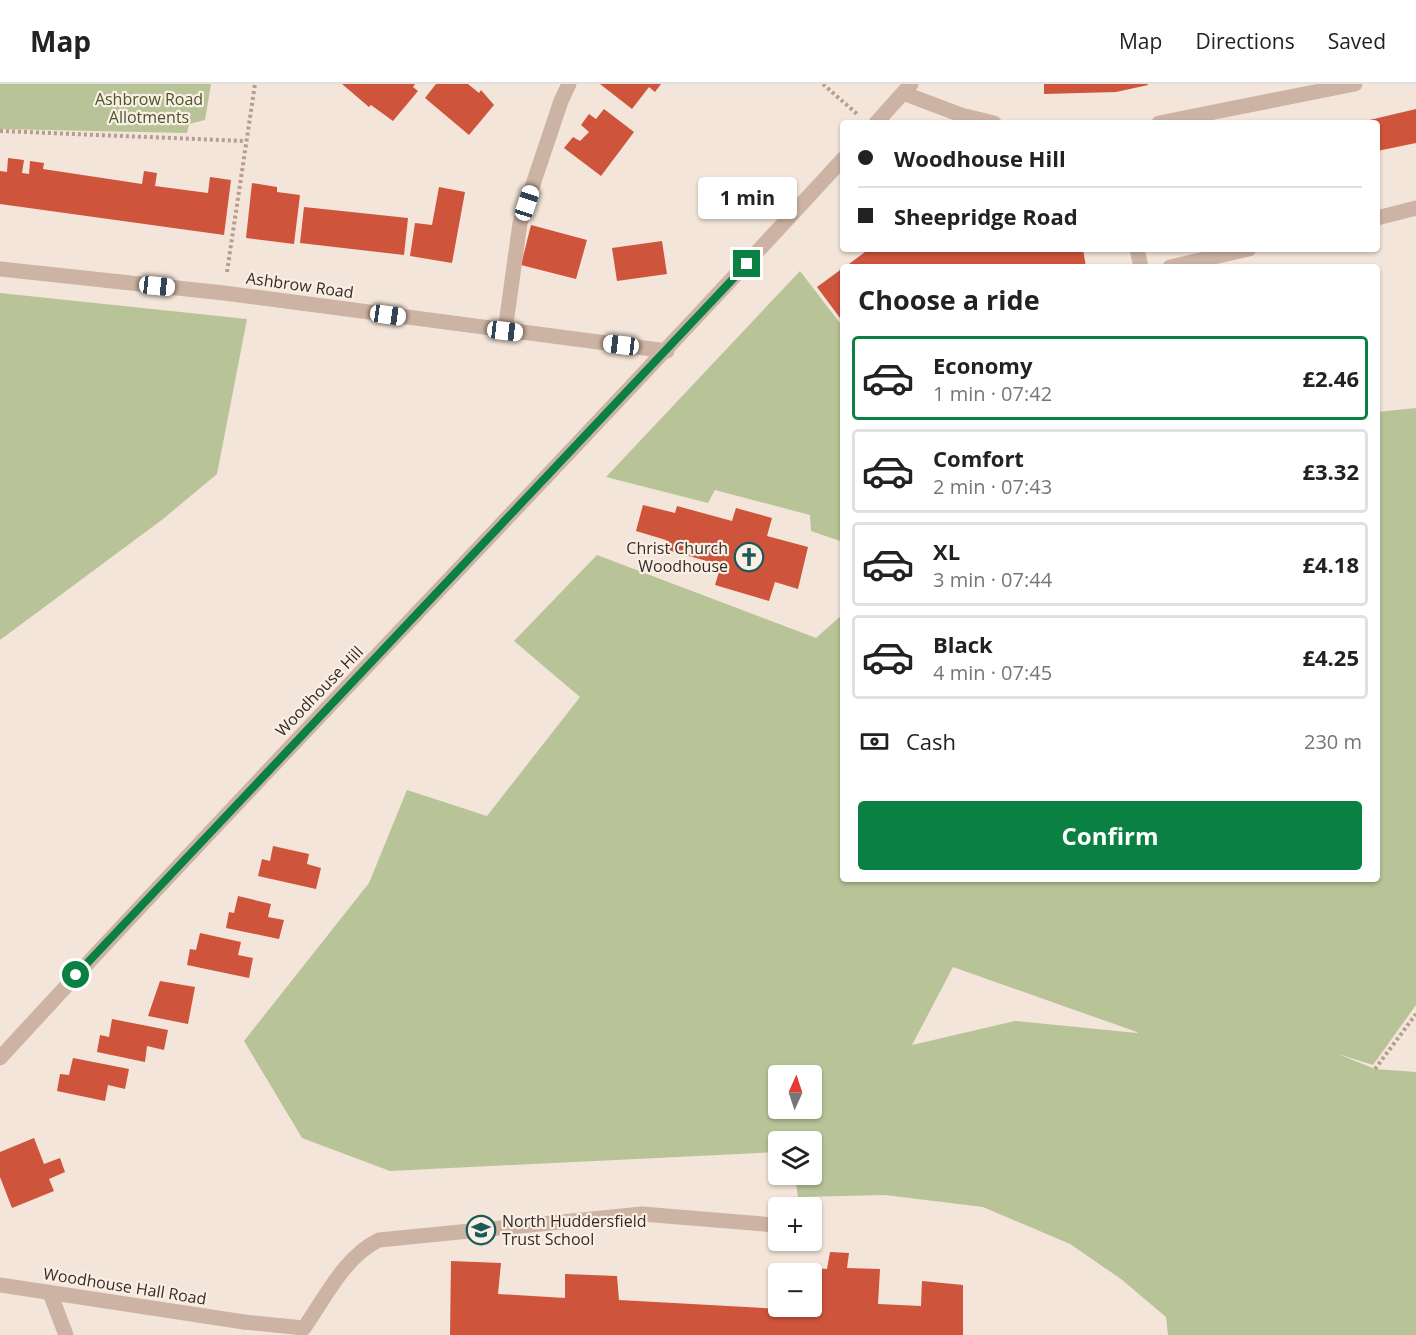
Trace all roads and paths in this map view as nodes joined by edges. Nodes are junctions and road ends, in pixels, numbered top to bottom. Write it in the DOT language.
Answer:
graph roads {
  1 [pos="255,84"];
  2 [pos="569,84"];
  3 [pos="823,84"];
  4 [pos="1355,84"];
  5 [pos="907,88"];
  6 [pos="857,115"];
  7 [pos="879,120"];
  8 [pos="982,120"];
  9 [pos="1174,120"];
  10 [pos="0,131"];
  11 [pos="245,141"];
  12 [pos="840,162"];
  13 [pos="1416,208"];
  14 [pos="1380,217"];
  15 [pos="1236,252"];
  16 [pos="1183,264"];
  17 [pos="0,269"];
  18 [pos="224,293"];
  19 [pos="505,331"];
  20 [pos="667,351"];
  21 [pos="1416,1014"];
  22 [pos="0,1058"];
  23 [pos="1375,1069"];
  24 [pos="768,1224"];
  25 [pos="0,1285"];
  26 [pos="50,1293"];
  27 [pos="66,1335"];
  1 -- 11 [label="path"];
  2 -- 19 [label="street"];
  3 -- 6 [label="path"];
  4 -- 9 [label="street"];
  5 -- 7 [label="street"];
  5 -- 8 [label="street"];
  10 -- 11 [label="path"];
  11 -- 18 [label="path"];
  12 -- 20 [label="street, Woodhouse Hill"];
  13 -- 14 [label="street"];
  15 -- 16 [label="street"];
  17 -- 18 [label="street, Ashbrow Road"];
  18 -- 19 [label="street, Ashbrow Road"];
  19 -- 20 [label="street, Ashbrow Road"];
  20 -- 22 [label="street, Woodhouse Hill"];
  21 -- 23 [label="path"];
  24 -- 26 [label="street, Woodhouse Hall Road"];
  25 -- 26 [label="street, Woodhouse Hall Road"];
  26 -- 27 [label="street"];
}
